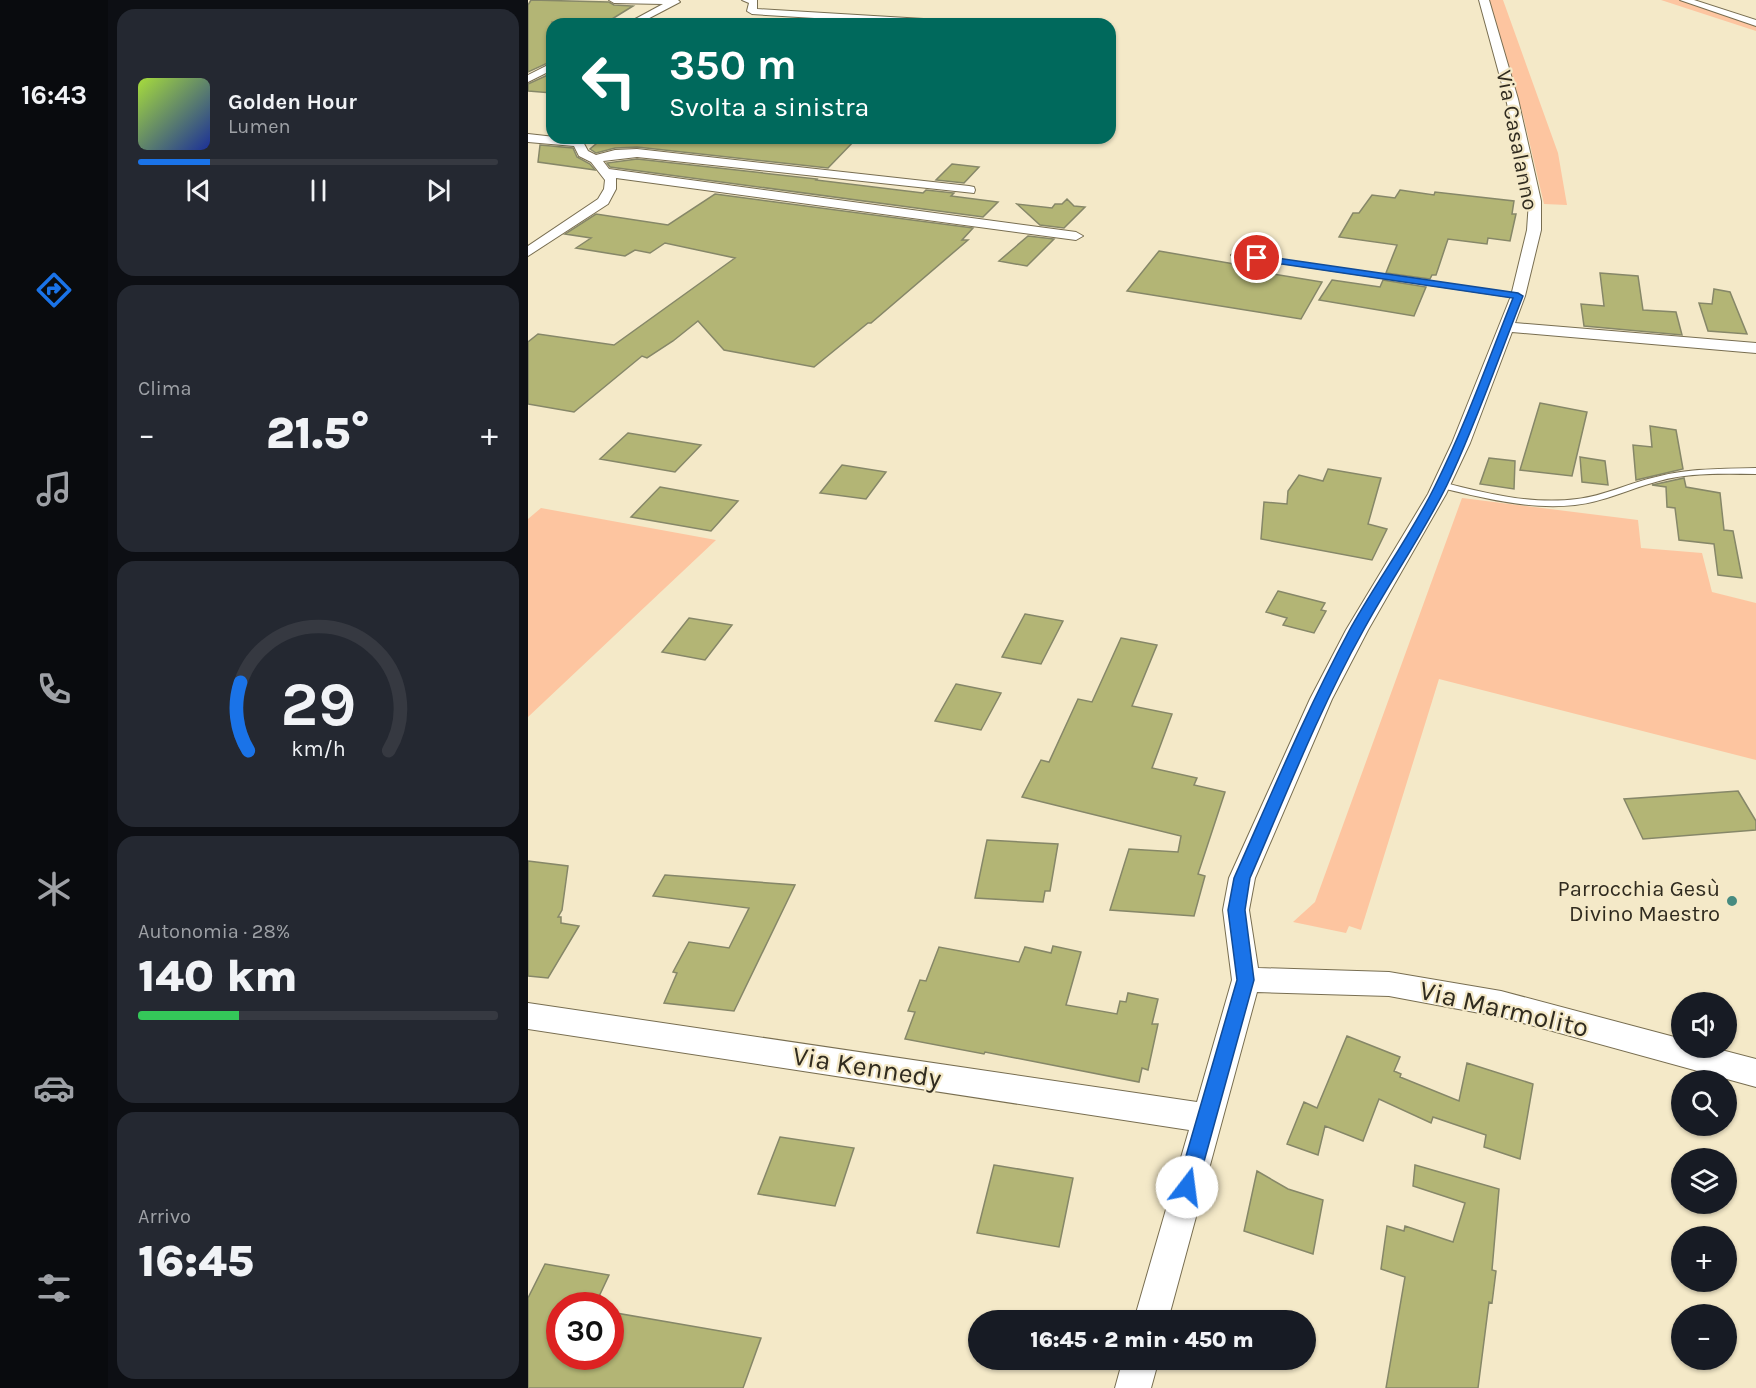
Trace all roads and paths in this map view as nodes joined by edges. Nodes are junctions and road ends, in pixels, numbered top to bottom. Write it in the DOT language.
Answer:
graph roads {
  1 [pos="614,0"];
  2 [pos="747,0"];
  3 [pos="1484,0"];
  4 [pos="1685,0"];
  5 [pos="677,1"];
  6 [pos="643,18"];
  7 [pos="872,18"];
  8 [pos="1756,23"];
  9 [pos="546,69"];
  10 [pos="528,79"];
  11 [pos="528,138"];
  12 [pos="546,139"];
  13 [pos="584,144"];
  14 [pos="595,159"];
  15 [pos="608,173"];
  16 [pos="969,190"];
  17 [pos="1076,236"];
  18 [pos="528,252"];
  19 [pos="1234,255"];
  20 [pos="1518,296"];
  21 [pos="1507,327"];
  22 [pos="1756,348"];
  23 [pos="1756,471"];
  24 [pos="1441,485"];
  25 [pos="1246,980"];
  26 [pos="528,1016"];
  27 [pos="1756,1072"];
  28 [pos="1206,1118"];
  29 [pos="1154,1310"];
  30 [pos="1138,1370"];
  31 [pos="1133,1388"];
  1 -- 5 [label="street"];
  2 -- 7 [label="street"];
  3 -- 20 [label="street, Via Casalanno"];
  4 -- 8 [label="street"];
  5 -- 6 [label="street"];
  9 -- 10 [label="street"];
  11 -- 12 [label="street"];
  13 -- 14 [label="street"];
  14 -- 15 [label="street"];
  14 -- 16 [label="street"];
  15 -- 17 [label="street"];
  15 -- 18 [label="street"];
  19 -- 20 [label="lane"];
  20 -- 21 [label="street, Via Casalanno"];
  21 -- 22 [label="street"];
  21 -- 24 [label="street, Via Casalanno"];
  23 -- 24 [label="lane"];
  24 -- 25 [label="street, Via Casalanno"];
  25 -- 27 [label="street, Via Marmolito"];
  25 -- 28 [label="street, Via Casalanno"];
  26 -- 28 [label="street, Via Kennedy"];
  28 -- 29 [label="street, Via Casalanno"];
  30 -- 31 [label="street"];
}
